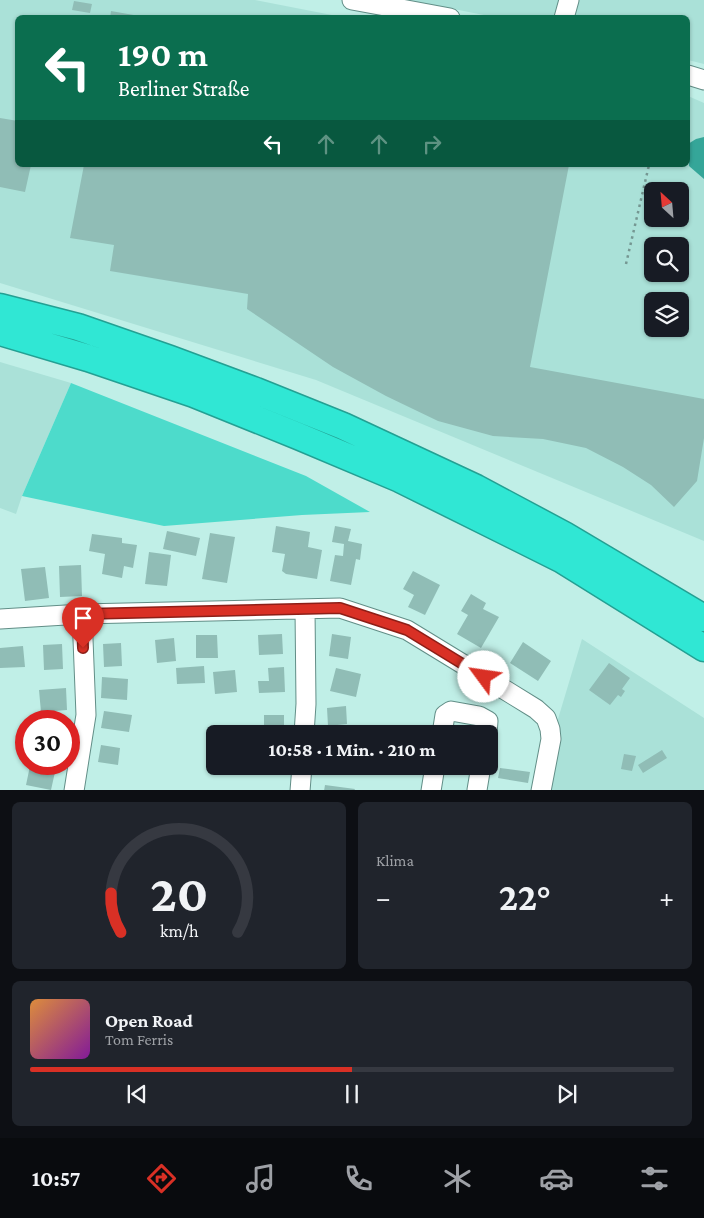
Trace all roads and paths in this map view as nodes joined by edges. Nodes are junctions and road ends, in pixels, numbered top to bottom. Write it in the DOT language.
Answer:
graph roads {
  1 [pos="352,0"];
  2 [pos="568,0"];
  3 [pos="434,15"];
  4 [pos="565,15"];
  5 [pos="690,76"];
  6 [pos="704,80"];
  7 [pos="649,167"];
  8 [pos="626,264"];
  9 [pos="0,307"];
  10 [pos="0,332"];
  11 [pos="305,609"];
  12 [pos="82,614"];
  13 [pos="704,618"];
  14 [pos="0,619"];
  15 [pos="704,648"];
  16 [pos="305,725"];
  17 [pos="443,725"];
  18 [pos="488,725"];
  19 [pos="301,775"];
  20 [pos="433,775"];
  21 [pos="480,775"];
  22 [pos="74,790"];
  23 [pos="300,790"];
  24 [pos="430,790"];
  25 [pos="479,790"];
  26 [pos="541,790"];
  1 -- 3 [label="street"];
  2 -- 4 [label="street"];
  5 -- 6 [label="street"];
  7 -- 8 [label="path"];
  9 -- 13 [label="highway"];
  10 -- 15 [label="highway"];
  11 -- 12 [label="street"];
  11 -- 16 [label="street"];
  11 -- 26 [label="street"];
  12 -- 14 [label="street"];
  12 -- 22 [label="street"];
  17 -- 18 [label="street"];
  19 -- 23 [label="street"];
  20 -- 24 [label="street"];
  21 -- 25 [label="street"];
}
